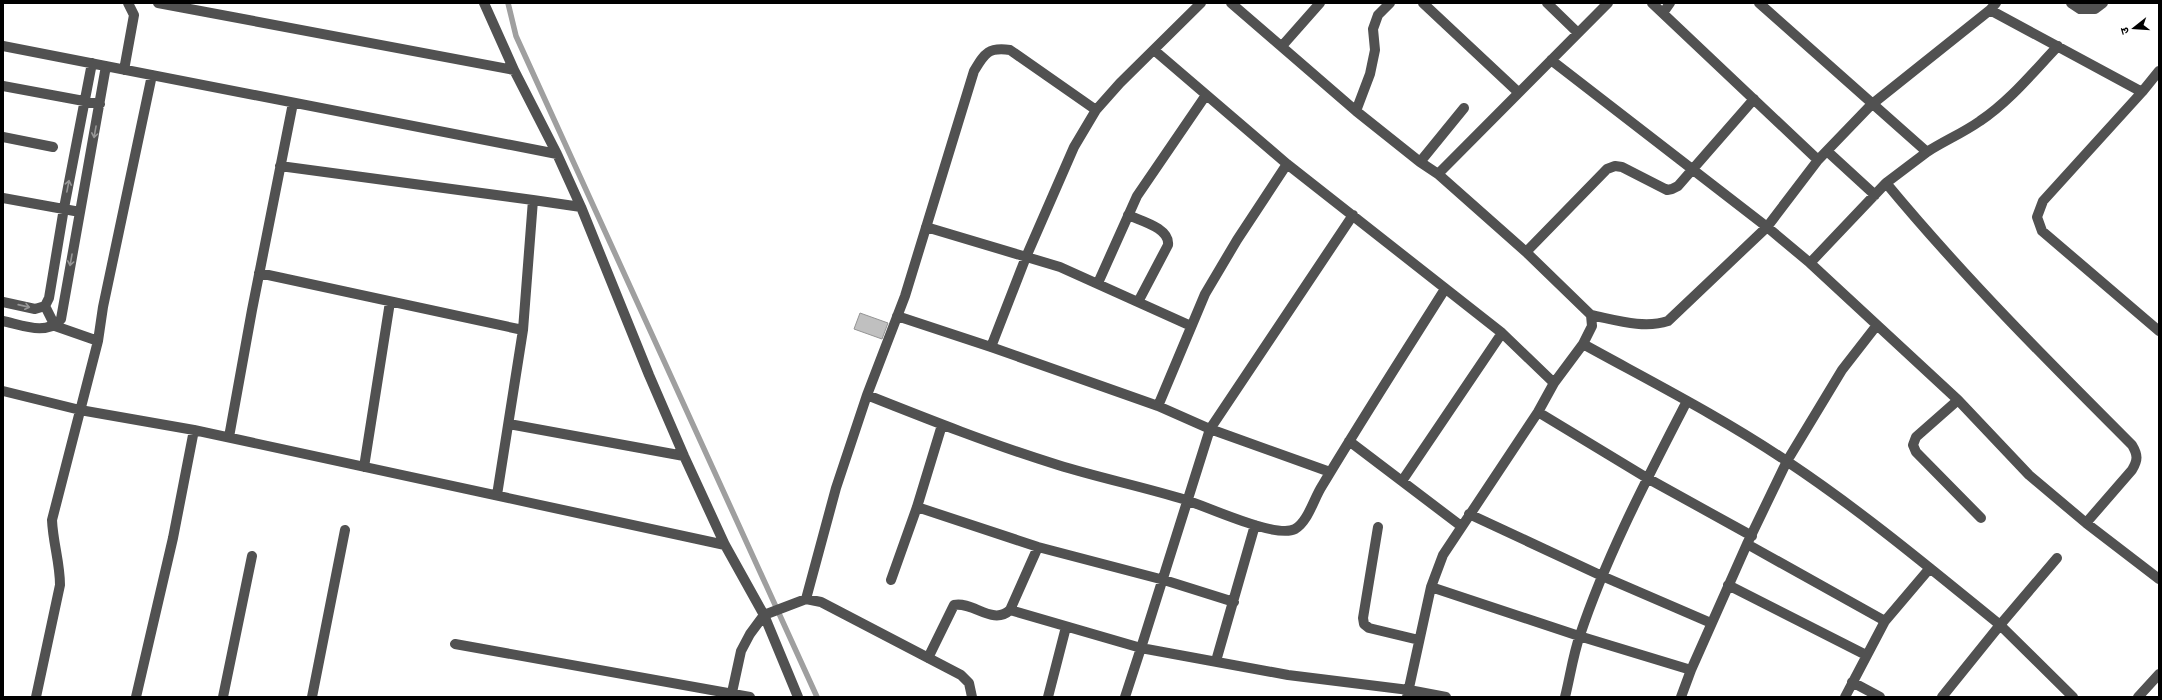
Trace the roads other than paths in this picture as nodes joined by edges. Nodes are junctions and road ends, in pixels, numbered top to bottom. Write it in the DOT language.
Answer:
graph roads {
  1 [pos="128,3"];
  2 [pos="158,3"];
  3 [pos="484,3"];
  4 [pos="1201,3"];
  5 [pos="1231,3"];
  6 [pos="1320,3"];
  7 [pos="1390,3"];
  8 [pos="1423,3"];
  9 [pos="1547,3"];
  10 [pos="1608,3"];
  11 [pos="1652,3"];
  12 [pos="1670,3"];
  13 [pos="1759,3"];
  14 [pos="2071,3"];
  15 [pos="2103,3"];
  16 [pos="1993,7"];
  17 [pos="1663,13"];
  18 [pos="1578,33"];
  19 [pos="3,46"];
  20 [pos="1282,46"];
  21 [pos="2058,46"];
  22 [pos="1154,50"];
  23 [pos="1551,60"];
  24 [pos="92,63"];
  25 [pos="106,66"];
  26 [pos="124,70"];
  27 [pos="514,70"];
  28 [pos="2159,71"];
  29 [pos="152,75"];
  30 [pos="3,86"];
  31 [pos="1518,92"];
  32 [pos="2142,92"];
  33 [pos="1206,94"];
  34 [pos="1754,99"];
  35 [pos="85,101"];
  36 [pos="293,103"];
  37 [pos="100,104"];
  38 [pos="1871,104"];
  39 [pos="1464,108"];
  40 [pos="1096,110"];
  41 [pos="1356,111"];
  42 [pos="3,137"];
  43 [pos="53,147"];
  44 [pos="1827,151"];
  45 [pos="1927,152"];
  46 [pos="557,154"];
  47 [pos="1818,160"];
  48 [pos="1420,162"];
  49 [pos="1287,164"];
  50 [pos="280,166"];
  51 [pos="1693,169"];
  52 [pos="1438,174"];
  53 [pos="1886,183"];
  54 [pos="1875,195"];
  55 [pos="3,198"];
  56 [pos="533,200"];
  57 [pos="581,207"];
  58 [pos="64,208"];
  59 [pos="80,212"];
  60 [pos="1128,215"];
  61 [pos="1353,215"];
  62 [pos="926,227"];
  63 [pos="1767,227"];
  64 [pos="1526,252"];
  65 [pos="1026,257"];
  66 [pos="1810,263"];
  67 [pos="259,274"];
  68 [pos="1098,283"];
  69 [pos="1445,289"];
  70 [pos="3,302"];
  71 [pos="390,302"];
  72 [pos="1138,302"];
  73 [pos="44,306"];
  74 [pos="1591,315"];
  75 [pos="897,316"];
  76 [pos="3,321"];
  77 [pos="1877,324"];
  78 [pos="55,326"];
  79 [pos="1191,326"];
  80 [pos="523,330"];
  81 [pos="2159,331"];
  82 [pos="1502,333"];
  83 [pos="98,341"];
  84 [pos="1583,344"];
  85 [pos="991,347"];
  86 [pos="1554,382"];
  87 [pos="3,391"];
  88 [pos="867,395"];
  89 [pos="1958,400"];
  90 [pos="1686,401"];
  91 [pos="1158,406"];
  92 [pos="80,410"];
  93 [pos="1538,412"];
  94 [pos="509,424"];
  95 [pos="942,425"];
  96 [pos="1210,429"];
  97 [pos="194,430"];
  98 [pos="229,437"];
  99 [pos="1349,441"];
  100 [pos="684,456"];
  101 [pos="1787,461"];
  102 [pos="364,467"];
  103 [pos="1330,472"];
  104 [pos="1647,478"];
  105 [pos="1402,481"];
  106 [pos="497,495"];
  107 [pos="1186,500"];
  108 [pos="917,507"];
  109 [pos="1469,514"];
  110 [pos="1981,518"];
  111 [pos="2086,523"];
  112 [pos="1255,525"];
  113 [pos="1461,526"];
  114 [pos="1378,527"];
  115 [pos="345,530"];
  116 [pos="1749,540"];
  117 [pos="725,545"];
  118 [pos="1038,547"];
  119 [pos="252,556"];
  120 [pos="2056,558"];
  121 [pos="1930,568"];
  122 [pos="1602,576"];
  123 [pos="2159,579"];
  124 [pos="892,580"];
  125 [pos="1164,580"];
  126 [pos="1728,585"];
  127 [pos="1431,587"];
  128 [pos="802,600"];
  129 [pos="1234,602"];
  130 [pos="1010,610"];
  131 [pos="764,616"];
  132 [pos="1885,621"];
  133 [pos="1712,623"];
  134 [pos="2000,625"];
  135 [pos="1066,627"];
  136 [pos="1579,636"];
  137 [pos="1419,640"];
  138 [pos="455,644"];
  139 [pos="1141,648"];
  140 [pos="1866,655"];
  141 [pos="928,658"];
  142 [pos="1216,661"];
  143 [pos="1691,670"];
  144 [pos="2159,674"];
  145 [pos="1852,682"];
  146 [pos="1408,694"];
  147 [pos="731,695"];
  148 [pos="36,697"];
  149 [pos="136,697"];
  150 [pos="223,697"];
  151 [pos="312,697"];
  152 [pos="750,697"];
  153 [pos="798,697"];
  154 [pos="972,697"];
  155 [pos="1048,697"];
  156 [pos="1125,697"];
  157 [pos="1446,697"];
  158 [pos="1565,697"];
  159 [pos="1681,697"];
  160 [pos="1845,697"];
  161 [pos="1880,697"];
  162 [pos="1942,697"];
  163 [pos="2072,697"];
  164 [pos="2138,697"];
  1 -- 26 [label="street"];
  2 -- 27 [label="street"];
  3 -- 27 [label="street"];
  4 -- 22 [label="street"];
  5 -- 20 [label="street"];
  6 -- 20 [label="street"];
  7 -- 41 [label="street"];
  8 -- 31 [label="street"];
  9 -- 18 [label="street"];
  10 -- 18 [label="street"];
  11 -- 17 [label="street"];
  12 -- 17 [label="street"];
  13 -- 38 [label="street"];
  14 -- 15 [label="street"];
  16 -- 21 [label="street"];
  16 -- 38 [label="street"];
  17 -- 34 [label="street"];
  18 -- 23 [label="street"];
  19 -- 24 [label="street"];
  20 -- 41 [label="street"];
  21 -- 32 [label="street"];
  21 -- 45 [label="street"];
  22 -- 33 [label="street"];
  22 -- 40 [label="street"];
  23 -- 31 [label="street"];
  23 -- 51 [label="street"];
  24 -- 25 [label="street"];
  24 -- 35 [label="street"];
  25 -- 26 [label="street"];
  25 -- 37 [label="street"];
  26 -- 29 [label="street"];
  27 -- 46 [label="street"];
  28 -- 32 [label="street"];
  29 -- 36 [label="street"];
  29 -- 83 [label="street"];
  30 -- 35 [label="street"];
  31 -- 52 [label="street"];
  32 -- 81 [label="street"];
  33 -- 49 [label="street"];
  33 -- 60 [label="street"];
  34 -- 47 [label="street"];
  34 -- 51 [label="street"];
  35 -- 37 [label="street"];
  58 -- 35 [label="street, one-way"];
  36 -- 46 [label="street"];
  36 -- 50 [label="street"];
  37 -- 59 [label="street, one-way"];
  38 -- 44 [label="street"];
  38 -- 45 [label="street"];
  39 -- 48 [label="street"];
  40 -- 62 [label="street"];
  40 -- 65 [label="street"];
  41 -- 48 [label="street"];
  42 -- 43 [label="street"];
  44 -- 47 [label="street"];
  44 -- 54 [label="street"];
  45 -- 53 [label="street"];
  46 -- 57 [label="street"];
  47 -- 63 [label="street"];
  48 -- 52 [label="street"];
  49 -- 61 [label="street"];
  49 -- 79 [label="street"];
  50 -- 56 [label="street"];
  50 -- 67 [label="street"];
  51 -- 63 [label="street"];
  51 -- 64 [label="street"];
  52 -- 64 [label="street"];
  53 -- 54 [label="street"];
  53 -- 111 [label="street"];
  54 -- 66 [label="street"];
  55 -- 58 [label="street"];
  56 -- 57 [label="street"];
  56 -- 80 [label="street"];
  57 -- 100 [label="street"];
  58 -- 59 [label="street"];
  58 -- 73 [label="street"];
  59 -- 78 [label="street, one-way"];
  60 -- 68 [label="street"];
  60 -- 72 [label="street"];
  61 -- 69 [label="street"];
  61 -- 96 [label="street"];
  62 -- 65 [label="street"];
  62 -- 75 [label="street"];
  63 -- 66 [label="street"];
  63 -- 74 [label="street"];
  64 -- 74 [label="street"];
  65 -- 68 [label="street"];
  65 -- 85 [label="street"];
  66 -- 77 [label="street"];
  67 -- 71 [label="street"];
  67 -- 98 [label="street"];
  68 -- 72 [label="street"];
  69 -- 82 [label="street"];
  69 -- 99 [label="street"];
  70 -- 73 [label="street, one-way"];
  71 -- 80 [label="street"];
  71 -- 102 [label="street"];
  72 -- 79 [label="street"];
  73 -- 78 [label="street"];
  74 -- 84 [label="street"];
  75 -- 85 [label="street"];
  75 -- 88 [label="street"];
  76 -- 78 [label="street"];
  77 -- 89 [label="street"];
  77 -- 101 [label="street"];
  78 -- 83 [label="street"];
  79 -- 91 [label="street"];
  80 -- 94 [label="street"];
  82 -- 86 [label="street"];
  82 -- 105 [label="street"];
  83 -- 92 [label="street"];
  84 -- 86 [label="street"];
  84 -- 90 [label="street"];
  85 -- 91 [label="street"];
  86 -- 93 [label="street"];
  87 -- 92 [label="street"];
  88 -- 95 [label="street"];
  88 -- 128 [label="street"];
  89 -- 110 [label="street"];
  89 -- 111 [label="street"];
  90 -- 101 [label="street"];
  90 -- 104 [label="street"];
  91 -- 96 [label="street"];
  92 -- 97 [label="street"];
  92 -- 148 [label="street"];
  93 -- 104 [label="street"];
  93 -- 109 [label="street"];
  94 -- 100 [label="street"];
  94 -- 106 [label="street"];
  95 -- 107 [label="street"];
  95 -- 108 [label="street"];
  96 -- 103 [label="street"];
  96 -- 107 [label="street"];
  97 -- 98 [label="street"];
  97 -- 149 [label="street"];
  98 -- 102 [label="street"];
  99 -- 103 [label="street"];
  99 -- 105 [label="street"];
  100 -- 117 [label="street"];
  101 -- 116 [label="street"];
  101 -- 121 [label="street"];
  102 -- 106 [label="street"];
  103 -- 112 [label="street"];
  104 -- 116 [label="street"];
  104 -- 122 [label="street"];
  105 -- 113 [label="street"];
  106 -- 117 [label="street"];
  107 -- 112 [label="street"];
  107 -- 125 [label="street"];
  108 -- 118 [label="street"];
  108 -- 124 [label="street"];
  109 -- 113 [label="street"];
  109 -- 122 [label="street"];
  111 -- 123 [label="street"];
  112 -- 129 [label="street"];
  113 -- 127 [label="street"];
  114 -- 137 [label="street"];
  115 -- 151 [label="street"];
  116 -- 126 [label="street"];
  116 -- 132 [label="street"];
  117 -- 131 [label="street"];
  118 -- 125 [label="street"];
  118 -- 130 [label="street"];
  119 -- 150 [label="street"];
  120 -- 134 [label="street"];
  121 -- 132 [label="street"];
  121 -- 134 [label="street"];
  122 -- 133 [label="street"];
  122 -- 136 [label="street"];
  125 -- 129 [label="street"];
  125 -- 139 [label="street"];
  126 -- 133 [label="street"];
  126 -- 140 [label="street"];
  127 -- 136 [label="street"];
  127 -- 137 [label="street"];
  128 -- 131 [label="street"];
  128 -- 141 [label="street"];
  129 -- 142 [label="street"];
  130 -- 135 [label="street"];
  130 -- 141 [label="street"];
  131 -- 147 [label="street"];
  131 -- 153 [label="street"];
  132 -- 140 [label="street"];
  133 -- 143 [label="street"];
  134 -- 162 [label="street"];
  134 -- 163 [label="street"];
  135 -- 139 [label="street"];
  135 -- 155 [label="street"];
  136 -- 143 [label="street"];
  136 -- 158 [label="street"];
  137 -- 146 [label="street"];
  138 -- 147 [label="street"];
  139 -- 142 [label="street"];
  139 -- 156 [label="street"];
  140 -- 145 [label="street"];
  141 -- 154 [label="street"];
  142 -- 146 [label="street"];
  143 -- 159 [label="street"];
  144 -- 164 [label="street"];
  145 -- 160 [label="street"];
  145 -- 161 [label="street"];
  146 -- 157 [label="street"];
  147 -- 152 [label="street"];
}
